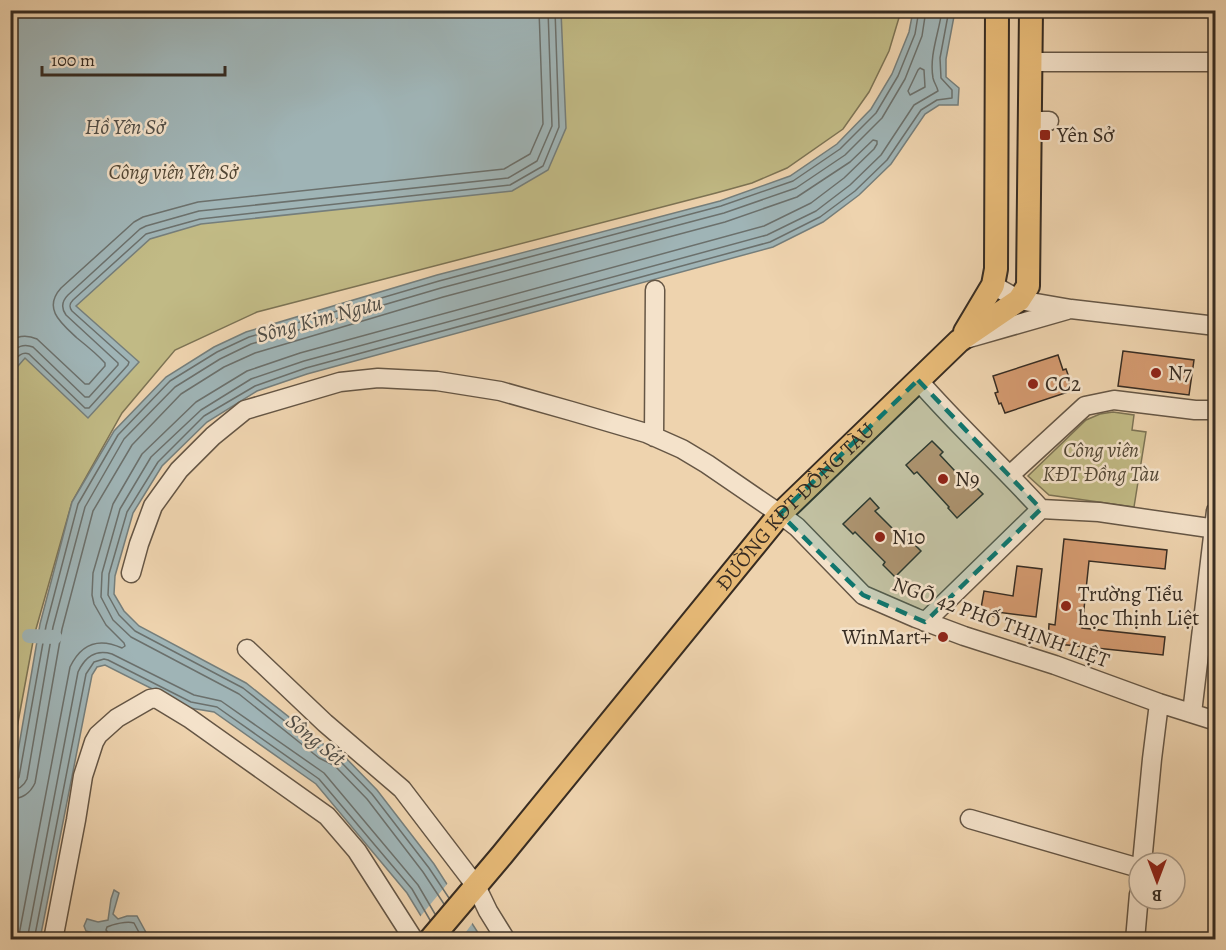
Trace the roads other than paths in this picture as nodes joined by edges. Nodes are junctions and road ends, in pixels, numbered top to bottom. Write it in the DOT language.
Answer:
graph roads {
  1 [pos="998,10"];
  2 [pos="1031,10"];
  3 [pos="998,61"];
  4 [pos="1030,62"];
  5 [pos="1215,62"];
  6 [pos="993,285"];
  7 [pos="655,290"];
  8 [pos="1024,293"];
  9 [pos="1071,309"];
  10 [pos="1215,326"];
  11 [pos="959,341"];
  12 [pos="918,380"];
  13 [pos="1215,410"];
  14 [pos="654,437"];
  15 [pos="1010,475"];
  16 [pos="1041,509"];
  17 [pos="780,514"];
  18 [pos="1215,523"];
  19 [pos="131,573"];
  20 [pos="925,621"];
  21 [pos="247,649"];
  22 [pos="1160,703"];
  23 [pos="1192,713"];
  24 [pos="1215,721"];
  25 [pos="970,819"];
  26 [pos="1143,851"];
  27 [pos="1127,865"];
  28 [pos="470,893"];
  29 [pos="1137,911"];
  30 [pos="53,939"];
  31 [pos="414,939"];
  32 [pos="430,939"];
  33 [pos="506,939"];
  34 [pos="1135,939"];
  1 -- 3 [label="main road"];
  2 -- 4 [label="main road"];
  3 -- 4 [label="main road"];
  3 -- 6 [label="main road"];
  4 -- 5 [label="street"];
  4 -- 8 [label="main road"];
  6 -- 8 [label="main road"];
  6 -- 11 [label="main road"];
  7 -- 14 [label="street"];
  8 -- 9 [label="street"];
  8 -- 11 [label="main road"];
  9 -- 10 [label="street, ĐƯỜNG KĐT ĐỒNG TÀU"];
  9 -- 11 [label="street, ĐƯỜNG KĐT ĐỒNG TÀU"];
  11 -- 12 [label="main road, ĐƯỜNG KĐT ĐỒNG TÀU"];
  12 -- 15 [label="street"];
  12 -- 17 [label="main road, ĐƯỜNG KĐT ĐỒNG TÀU"];
  13 -- 15 [label="street"];
  14 -- 17 [label="street, NGÕ 42 PHỐ THỊNH LIỆT"];
  14 -- 19 [label="street, NGÕ 42 PHỐ THỊNH LIỆT"];
  15 -- 16 [label="street"];
  16 -- 18 [label="street"];
  16 -- 20 [label="street"];
  17 -- 20 [label="street, NGÕ 42 PHỐ THỊNH LIỆT"];
  17 -- 28 [label="main road, ĐƯỜNG KĐT ĐỒNG TÀU"];
  18 -- 23 [label="street"];
  20 -- 22 [label="street, NGÕ 42 PHỐ THỊNH LIỆT"];
  21 -- 28 [label="street"];
  22 -- 23 [label="street, NGÕ 42 PHỐ THỊNH LIỆT"];
  22 -- 26 [label="street"];
  23 -- 24 [label="street, NGÕ 42 PHỐ THỊNH LIỆT"];
  25 -- 27 [label="street"];
  28 -- 32 [label="main road, ĐƯỜNG KĐT ĐỒNG TÀU"];
  28 -- 33 [label="street"];
  29 -- 34 [label="street"];
  30 -- 31 [label="street"];
}
